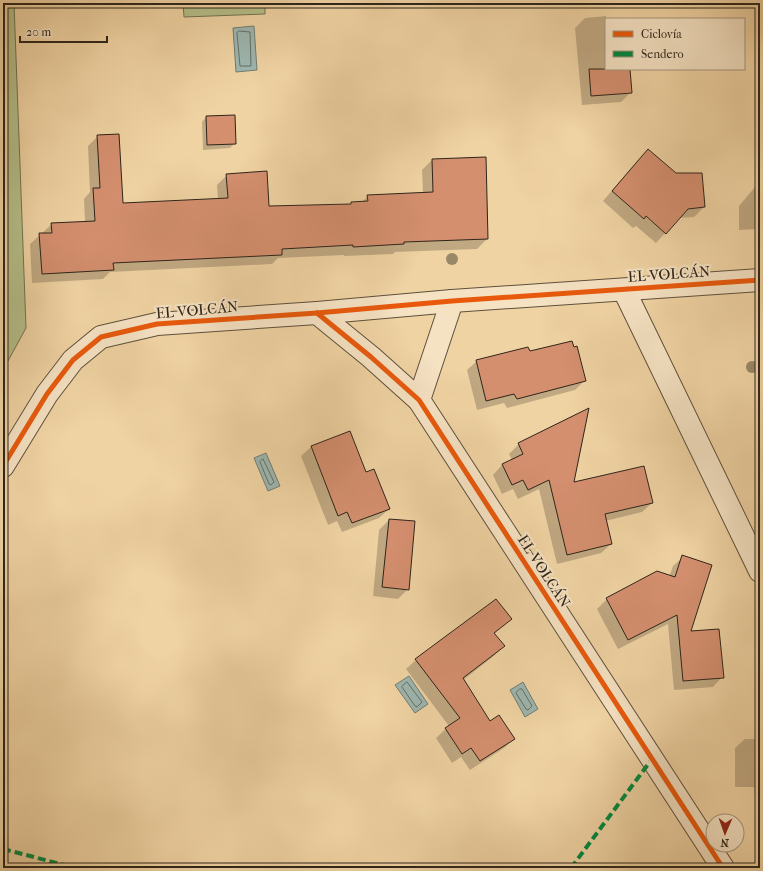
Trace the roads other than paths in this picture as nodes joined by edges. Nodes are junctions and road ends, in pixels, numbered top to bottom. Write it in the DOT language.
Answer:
graph roads {
  1 [pos="760,280"];
  2 [pos="624,290"];
  3 [pos="452,300"];
  4 [pos="317,313"];
  5 [pos="419,400"];
  6 [pos="3,466"];
  7 [pos="760,571"];
  8 [pos="723,868"];
  1 -- 2 [label="street, EL VOLCÁN"];
  2 -- 3 [label="street, EL VOLCÁN"];
  2 -- 7 [label="street"];
  3 -- 4 [label="street, EL VOLCÁN"];
  3 -- 5 [label="street"];
  4 -- 5 [label="street, EL VOLCÁN"];
  4 -- 6 [label="street, EL VOLCÁN"];
  5 -- 8 [label="street, EL VOLCÁN"];
}
